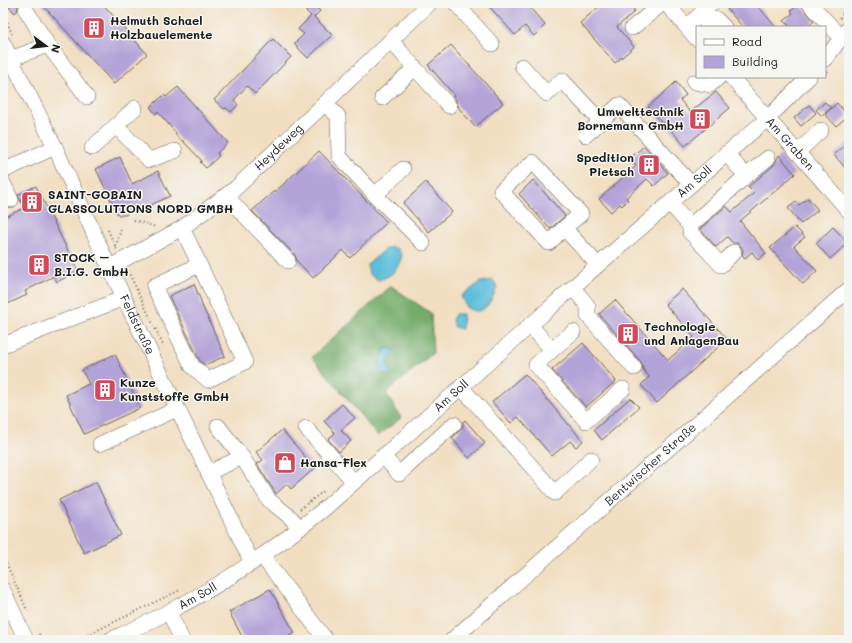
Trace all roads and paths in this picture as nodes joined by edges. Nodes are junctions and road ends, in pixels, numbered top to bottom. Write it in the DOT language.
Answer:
graph roads {
  1 [pos="430,3"];
  2 [pos="455,3"];
  3 [pos="663,3"];
  4 [pos="666,3"];
  5 [pos="808,3"];
  6 [pos="707,5"];
  7 [pos="26,10"];
  8 [pos="698,26"];
  9 [pos="708,26"];
  10 [pos="723,26"];
  11 [pos="632,28"];
  12 [pos="845,33"];
  13 [pos="694,35"];
  14 [pos="391,40"];
  15 [pos="3,43"];
  16 [pos="492,44"];
  17 [pos="48,45"];
  18 [pos="826,58"];
  19 [pos="10,59"];
  20 [pos="522,66"];
  21 [pos="415,68"];
  22 [pos="718,78"];
  23 [pos="732,78"];
  24 [pos="808,78"];
  25 [pos="694,82"];
  26 [pos="87,97"];
  27 [pos="382,98"];
  28 [pos="325,104"];
  29 [pos="449,106"];
  30 [pos="135,108"];
  31 [pos="768,118"];
  32 [pos="601,122"];
  33 [pos="116,126"];
  34 [pos="821,130"];
  35 [pos="586,136"];
  36 [pos="55,147"];
  37 [pos="92,148"];
  38 [pos="175,151"];
  39 [pos="798,152"];
  40 [pos="726,153"];
  41 [pos="768,158"];
  42 [pos="403,169"];
  43 [pos="3,171"];
  44 [pos="746,176"];
  45 [pos="3,183"];
  46 [pos="691,184"];
  47 [pos="375,195"];
  48 [pos="226,196"];
  49 [pos="11,200"];
  50 [pos="670,203"];
  51 [pos="96,206"];
  52 [pos="110,211"];
  53 [pos="849,211"];
  54 [pos="134,220"];
  55 [pos="690,226"];
  56 [pos="182,228"];
  57 [pos="564,228"];
  58 [pos="121,229"];
  59 [pos="151,232"];
  60 [pos="423,243"];
  61 [pos="116,247"];
  62 [pos="734,252"];
  63 [pos="288,261"];
  64 [pos="199,265"];
  65 [pos="598,265"];
  66 [pos="110,267"];
  67 [pos="573,288"];
  68 [pos="849,290"];
  69 [pos="124,298"];
  70 [pos="530,325"];
  71 [pos="573,332"];
  72 [pos="3,345"];
  73 [pos="552,350"];
  74 [pos="634,368"];
  75 [pos="460,387"];
  76 [pos="623,389"];
  77 [pos="177,409"];
  78 [pos="454,424"];
  79 [pos="218,426"];
  80 [pos="306,428"];
  81 [pos="100,444"];
  82 [pos="242,456"];
  83 [pos="383,456"];
  84 [pos="592,459"];
  85 [pos="208,473"];
  86 [pos="354,482"];
  87 [pos="327,488"];
  88 [pos="290,517"];
  89 [pos="300,528"];
  90 [pos="3,556"];
  91 [pos="257,560"];
  92 [pos="182,589"];
  93 [pos="3,590"];
  94 [pos="29,612"];
  95 [pos="169,612"];
  96 [pos="32,636"];
  97 [pos="41,640"];
  98 [pos="77,640"];
  99 [pos="110,640"];
  100 [pos="182,640"];
  101 [pos="326,640"];
  102 [pos="452,640"];
  1 -- 14 [label="street, Heydeweg"];
  2 -- 16 [label="street"];
  3 -- 11 [label="street"];
  4 -- 13 [label="street"];
  5 -- 12 [label="street"];
  6 -- 8 [label="street"];
  7 -- 17 [label="street"];
  9 -- 10 [label="street"];
  12 -- 18 [label="street"];
  14 -- 21 [label="street"];
  14 -- 28 [label="street, Heydeweg"];
  15 -- 19 [label="street, Feldstraße"];
  17 -- 19 [label="street"];
  17 -- 26 [label="street"];
  19 -- 36 [label="street, Feldstraße"];
  20 -- 32 [label="street"];
  21 -- 27 [label="street"];
  21 -- 29 [label="street"];
  22 -- 25 [label="street"];
  23 -- 31 [label="street, Am Graben"];
  24 -- 31 [label="street, Am Soll"];
  28 -- 47 [label="street"];
  28 -- 48 [label="street, Heydeweg"];
  30 -- 33 [label="street"];
  31 -- 39 [label="street, Am Graben"];
  31 -- 40 [label="street, Am Soll"];
  32 -- 35 [label="street"];
  32 -- 46 [label="street"];
  33 -- 37 [label="street"];
  33 -- 38 [label="street"];
  34 -- 39 [label="street"];
  36 -- 43 [label="street"];
  36 -- 66 [label="street, Feldstraße"];
  39 -- 53 [label="street, Am Graben"];
  40 -- 44 [label="street"];
  40 -- 46 [label="street, Am Soll"];
  41 -- 44 [label="street"];
  42 -- 47 [label="street"];
  44 -- 55 [label="street"];
  45 -- 49 [label="street"];
  46 -- 50 [label="street, Am Soll"];
  47 -- 60 [label="street"];
  48 -- 56 [label="street, Heydeweg"];
  48 -- 63 [label="street"];
  50 -- 55 [label="street"];
  50 -- 65 [label="street, Am Soll"];
  51 -- 52 [label="path"];
  54 -- 59 [label="path"];
  55 -- 62 [label="street"];
  56 -- 64 [label="street"];
  56 -- 66 [label="street, Heydeweg"];
  57 -- 57 [label="street"];
  57 -- 65 [label="street"];
  58 -- 61 [label="path"];
  64 -- 64 [label="street"];
  65 -- 67 [label="street, Am Soll"];
  66 -- 69 [label="street, Feldstraße"];
  67 -- 70 [label="street, Am Soll"];
  67 -- 74 [label="street"];
  68 -- 102 [label="street, Bentwischer Straße"];
  69 -- 72 [label="street"];
  69 -- 77 [label="street, Feldstraße"];
  70 -- 73 [label="street"];
  70 -- 75 [label="street, Am Soll"];
  71 -- 73 [label="street"];
  73 -- 76 [label="street"];
  75 -- 83 [label="street, Am Soll"];
  75 -- 84 [label="street"];
  77 -- 81 [label="street"];
  77 -- 85 [label="street, Feldstraße"];
  78 -- 83 [label="street"];
  79 -- 82 [label="street"];
  80 -- 86 [label="street"];
  82 -- 85 [label="street"];
  82 -- 88 [label="street"];
  83 -- 86 [label="street, Am Soll"];
  85 -- 91 [label="street, Feldstraße"];
  86 -- 89 [label="street, Am Soll"];
  87 -- 88 [label="path"];
  88 -- 89 [label="street"];
  89 -- 91 [label="street, Am Soll"];
  90 -- 94 [label="path"];
  91 -- 95 [label="street, Am Soll"];
  91 -- 101 [label="street, Feldstraße"];
  92 -- 98 [label="path"];
  93 -- 96 [label="street"];
  95 -- 99 [label="street, Am Soll"];
  95 -- 100 [label="street"];
  96 -- 97 [label="path"];
}
